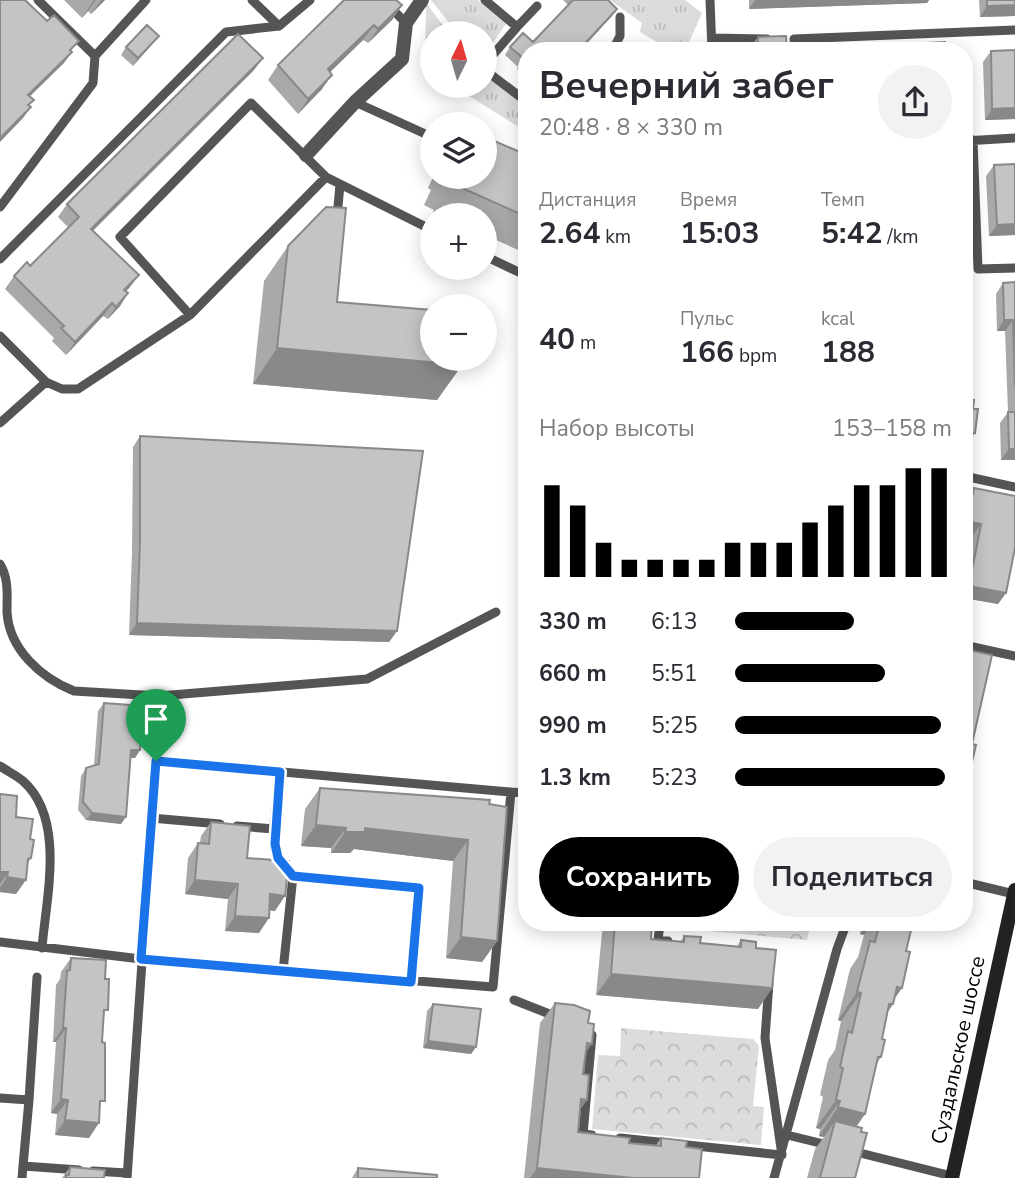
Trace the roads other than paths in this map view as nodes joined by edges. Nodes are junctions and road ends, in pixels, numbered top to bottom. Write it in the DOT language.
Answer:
graph roads {
  1 [pos="38,0"];
  2 [pos="146,0"];
  3 [pos="252,0"];
  4 [pos="310,0"];
  5 [pos="383,0"];
  6 [pos="422,0"];
  7 [pos="485,0"];
  8 [pos="710,0"];
  9 [pos="537,6"];
  10 [pos="620,17"];
  11 [pos="406,23"];
  12 [pos="279,26"];
  13 [pos="517,27"];
  14 [pos="1015,30"];
  15 [pos="712,38"];
  16 [pos="794,39"];
  17 [pos="617,42"];
  18 [pos="712,42"];
  19 [pos="497,50"];
  20 [pos="96,56"];
  21 [pos="497,79"];
  22 [pos="518,95"];
  23 [pos="355,102"];
  24 [pos="420,131"];
  25 [pos="1015,138"];
  26 [pos="973,140"];
  27 [pos="306,155"];
  28 [pos="326,177"];
  29 [pos="340,184"];
  30 [pos="973,204"];
  31 [pos="0,207"];
  32 [pos="337,224"];
  33 [pos="420,224"];
  34 [pos="0,259"];
  35 [pos="497,262"];
  36 [pos="1015,268"];
  37 [pos="518,272"];
  38 [pos="190,315"];
  39 [pos="0,336"];
  40 [pos="46,382"];
  41 [pos="0,423"];
  42 [pos="973,478"];
  43 [pos="1015,486"];
  44 [pos="0,564"];
  45 [pos="496,612"];
  46 [pos="973,647"];
  47 [pos="1015,656"];
  48 [pos="159,696"];
  49 [pos="156,761"];
  50 [pos="0,766"];
  51 [pos="280,772"];
  52 [pos="511,792"];
  53 [pos="518,792"];
  54 [pos="152,818"];
  55 [pos="274,829"];
  56 [pos="293,876"];
  57 [pos="973,884"];
  58 [pos="1015,892"];
  59 [pos="659,931"];
  60 [pos="844,931"];
  61 [pos="0,942"];
  62 [pos="684,943"];
  63 [pos="42,948"];
  64 [pos="141,959"];
  65 [pos="283,971"];
  66 [pos="770,976"];
  67 [pos="37,977"];
  68 [pos="411,982"];
  69 [pos="514,1000"];
  70 [pos="570,1022"];
  71 [pos="581,1027"];
  72 [pos="0,1098"];
  73 [pos="29,1100"];
  74 [pos="787,1135"];
  75 [pos="596,1136"];
  76 [pos="610,1137"];
  77 [pos="782,1155"];
  78 [pos="23,1166"];
  79 [pos="127,1175"];
  80 [pos="952,1177"];
  81 [pos="22,1178"];
  82 [pos="774,1178"];
  1 -- 20 [label="lane"];
  2 -- 20 [label="lane"];
  3 -- 12 [label="lane"];
  4 -- 12 [label="lane"];
  5 -- 11 [label="lane"];
  6 -- 11 [label="street"];
  7 -- 13 [label="lane"];
  8 -- 15 [label="lane"];
  9 -- 13 [label="lane"];
  10 -- 17 [label="lane"];
  11 -- 23 [label="street"];
  12 -- 34 [label="lane"];
  13 -- 19 [label="lane"];
  14 -- 16 [label="lane"];
  15 -- 16 [label="lane"];
  15 -- 18 [label="lane"];
  20 -- 31 [label="lane"];
  21 -- 22 [label="lane"];
  23 -- 24 [label="lane"];
  23 -- 27 [label="street"];
  25 -- 26 [label="lane"];
  27 -- 28 [label="lane"];
  27 -- 38 [label="lane"];
  28 -- 29 [label="lane"];
  28 -- 38 [label="lane"];
  29 -- 32 [label="lane"];
  29 -- 33 [label="lane"];
  30 -- 36 [label="lane"];
  35 -- 37 [label="lane"];
  38 -- 40 [label="lane"];
  39 -- 40 [label="lane"];
  40 -- 41 [label="lane"];
  42 -- 43 [label="lane"];
  44 -- 48 [label="lane"];
  45 -- 48 [label="lane"];
  46 -- 47 [label="lane"];
  48 -- 49 [label="lane"];
  49 -- 51 [label="lane"];
  49 -- 54 [label="lane"];
  50 -- 63 [label="lane"];
  51 -- 52 [label="lane"];
  51 -- 55 [label="lane"];
  52 -- 53 [label="lane"];
  52 -- 68 [label="lane"];
  54 -- 55 [label="lane"];
  54 -- 64 [label="lane"];
  55 -- 56 [label="lane"];
  56 -- 65 [label="lane"];
  56 -- 68 [label="lane"];
  57 -- 58 [label="lane"];
  58 -- 80 [label="main road, Суздальское шоссе"];
  59 -- 62 [label="lane"];
  60 -- 74 [label="lane"];
  61 -- 63 [label="lane"];
  63 -- 64 [label="lane"];
  64 -- 65 [label="lane"];
  64 -- 79 [label="lane"];
  65 -- 68 [label="lane"];
  66 -- 77 [label="lane"];
  67 -- 73 [label="lane"];
  69 -- 70 [label="lane"];
  71 -- 75 [label="lane"];
  72 -- 73 [label="lane"];
  73 -- 78 [label="lane"];
  74 -- 77 [label="lane"];
  74 -- 80 [label="lane"];
  76 -- 77 [label="lane"];
  77 -- 82 [label="lane"];
  78 -- 79 [label="lane"];
  78 -- 81 [label="lane"];
}
